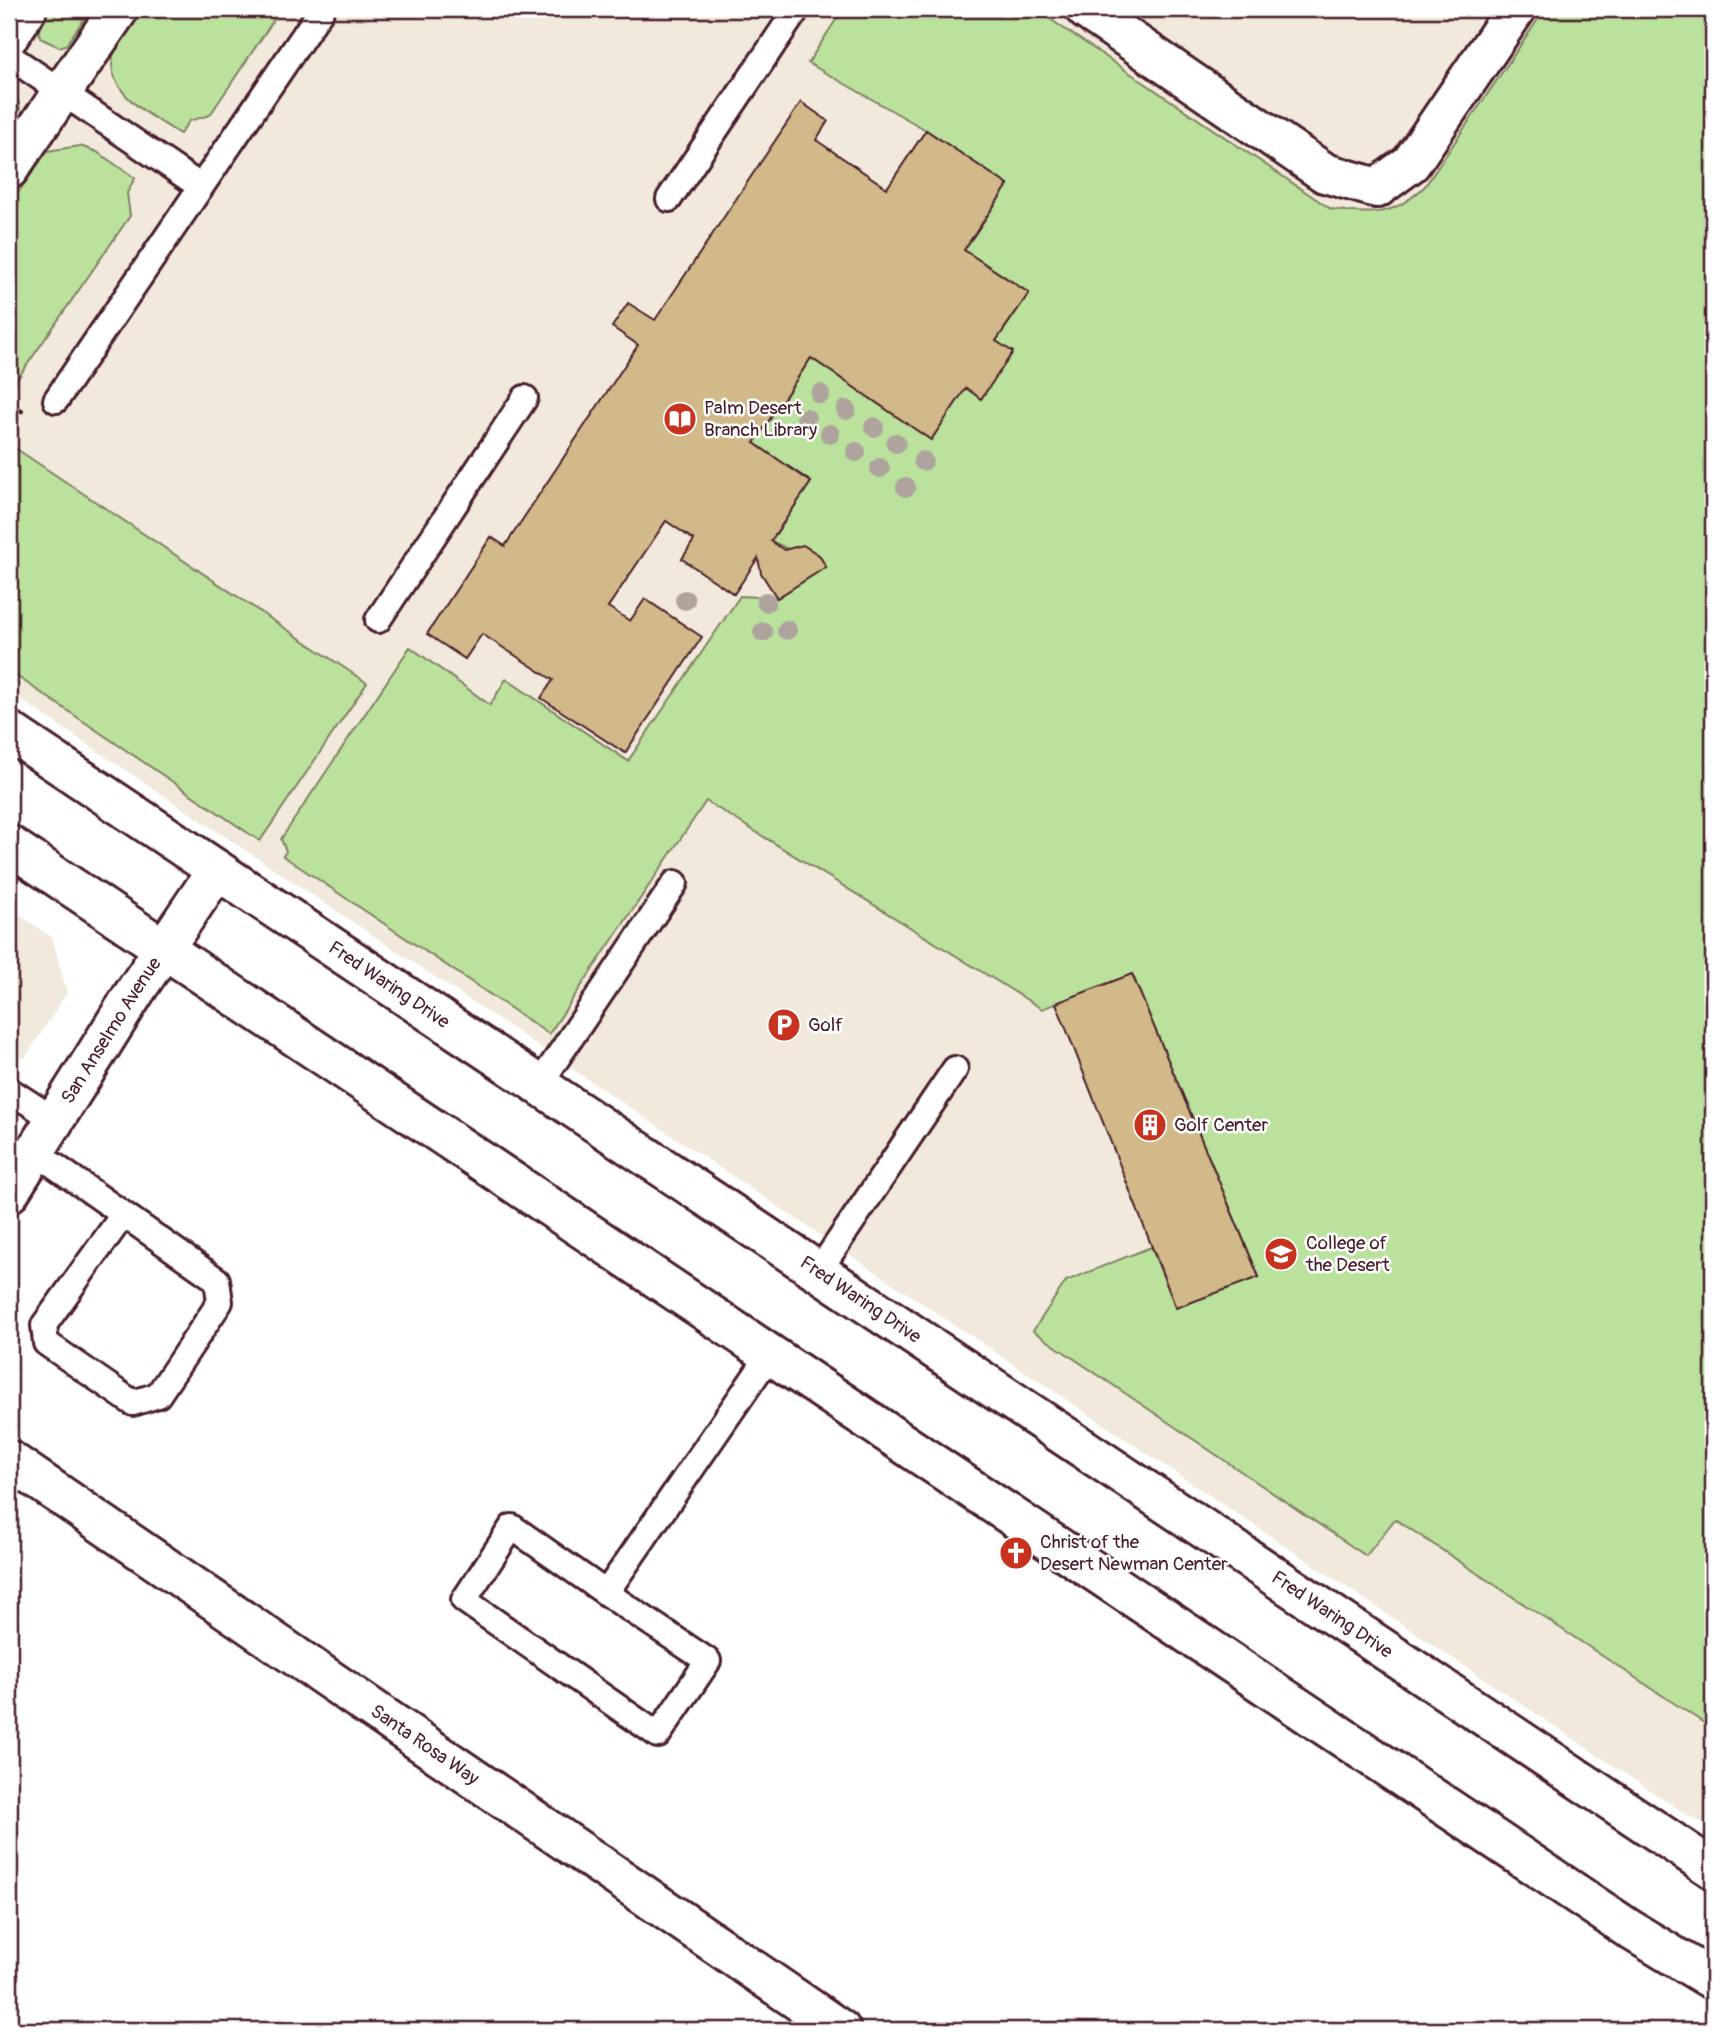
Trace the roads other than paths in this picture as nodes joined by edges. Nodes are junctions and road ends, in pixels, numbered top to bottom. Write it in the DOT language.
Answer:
graph roads {
  1 [pos="27,9"];
  2 [pos="119,9"];
  3 [pos="322,9"];
  4 [pos="797,9"];
  5 [pos="1085,9"];
  6 [pos="1516,9"];
  7 [pos="9,36"];
  8 [pos="9,56"];
  9 [pos="61,92"];
  10 [pos="9,169"];
  11 [pos="201,187"];
  12 [pos="669,199"];
  13 [pos="525,398"];
  14 [pos="56,400"];
  15 [pos="378,620"];
  16 [pos="9,731"];
  17 [pos="9,845"];
  18 [pos="216,870"];
  19 [pos="675,883"];
  20 [pos="163,949"];
  21 [pos="956,1069"];
  22 [pos="539,1085"];
  23 [pos="9,1090"];
  24 [pos="55,1120"];
  25 [pos="35,1152"];
  26 [pos="9,1193"];
  27 [pos="123,1215"];
  28 [pos="818,1272"];
  29 [pos="771,1353"];
  30 [pos="9,1460"];
  31 [pos="606,1592"];
  32 [pos="1713,1868"];
  33 [pos="1713,1980"];
  34 [pos="841,2030"];
  1 -- 7 [label="main road"];
  2 -- 9 [label="main road"];
  3 -- 11 [label="lane"];
  4 -- 12 [label="lane"];
  5 -- 6 [label="main road"];
  8 -- 9 [label="lane"];
  9 -- 10 [label="main road"];
  9 -- 11 [label="lane"];
  11 -- 14 [label="lane"];
  13 -- 15 [label="lane"];
  16 -- 18 [label="main road, Fred Waring Drive"];
  17 -- 20 [label="main road"];
  18 -- 20 [label="main road, San Anselmo Avenue"];
  18 -- 22 [label="main road, Fred Waring Drive"];
  19 -- 22 [label="lane"];
  20 -- 24 [label="main road, San Anselmo Avenue"];
  20 -- 29 [label="main road"];
  21 -- 28 [label="lane"];
  22 -- 28 [label="main road, Fred Waring Drive"];
  23 -- 24 [label="lane"];
  24 -- 25 [label="main road, San Anselmo Avenue"];
  25 -- 26 [label="main road, San Anselmo Avenue"];
  25 -- 27 [label="lane"];
  27 -- 27 [label="lane"];
  28 -- 32 [label="main road, Fred Waring Drive"];
  29 -- 31 [label="lane"];
  29 -- 33 [label="main road"];
  30 -- 34 [label="main road, Santa Rosa Way"];
  31 -- 31 [label="lane"];
}
